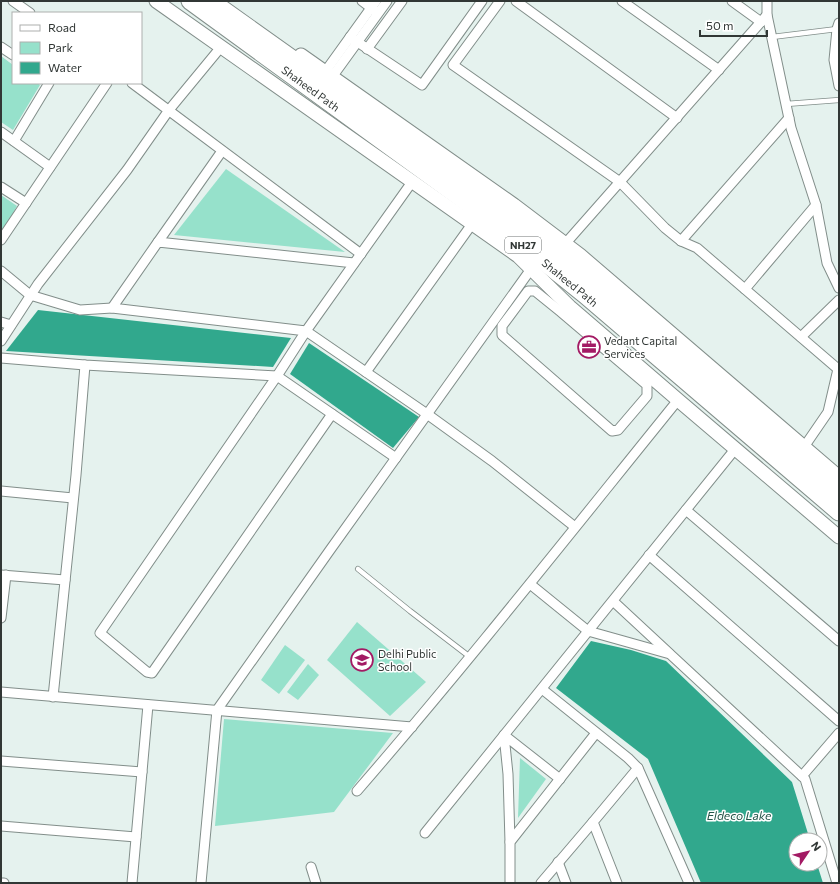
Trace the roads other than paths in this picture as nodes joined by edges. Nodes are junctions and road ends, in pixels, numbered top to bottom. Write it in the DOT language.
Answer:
graph roads {
  1 [pos="14,1"];
  2 [pos="156,1"];
  3 [pos="190,1"];
  4 [pos="210,1"];
  5 [pos="224,1"];
  6 [pos="362,1"];
  7 [pos="387,1"];
  8 [pos="402,1"];
  9 [pos="482,1"];
  10 [pos="500,1"];
  11 [pos="516,1"];
  12 [pos="622,1"];
  13 [pos="732,1"];
  14 [pos="767,1"];
  15 [pos="375,7"];
  16 [pos="29,12"];
  17 [pos="764,18"];
  18 [pos="838,26"];
  19 [pos="772,37"];
  20 [pos="353,40"];
  21 [pos="1,47"];
  22 [pos="221,47"];
  23 [pos="367,49"];
  24 [pos="12,55"];
  25 [pos="719,70"];
  26 [pos="329,74"];
  27 [pos="48,84"];
  28 [pos="106,84"];
  29 [pos="133,84"];
  30 [pos="839,86"];
  31 [pos="839,100"];
  32 [pos="786,104"];
  33 [pos="169,110"];
  34 [pos="677,118"];
  35 [pos="789,118"];
  36 [pos="1,132"];
  37 [pos="14,141"];
  38 [pos="222,151"];
  39 [pos="50,167"];
  40 [pos="412,182"];
  41 [pos="620,182"];
  42 [pos="1,187"];
  43 [pos="26,203"];
  44 [pos="816,205"];
  45 [pos="472,224"];
  46 [pos="1,240"];
  47 [pos="681,241"];
  48 [pos="158,242"];
  49 [pos="565,244"];
  50 [pos="361,254"];
  51 [pos="354,263"];
  52 [pos="531,269"];
  53 [pos="1,271"];
  54 [pos="839,285"];
  55 [pos="745,289"];
  56 [pos="30,295"];
  57 [pos="839,300"];
  58 [pos="112,308"];
  59 [pos="564,308"];
  60 [pos="1,322"];
  61 [pos="11,325"];
  62 [pos="306,331"];
  63 [pos="801,337"];
  64 [pos="1,341"];
  65 [pos="615,352"];
  66 [pos="1,358"];
  67 [pos="85,365"];
  68 [pos="366,372"];
  69 [pos="277,376"];
  70 [pos="678,400"];
  71 [pos="332,414"];
  72 [pos="428,414"];
  73 [pos="804,447"];
  74 [pos="736,448"];
  75 [pos="396,458"];
  76 [pos="839,477"];
  77 [pos="1,491"];
  78 [pos="839,493"];
  79 [pos="73,498"];
  80 [pos="686,510"];
  81 [pos="839,512"];
  82 [pos="575,527"];
  83 [pos="839,537"];
  84 [pos="649,556"];
  85 [pos="358,569"];
  86 [pos="4,575"];
  87 [pos="65,580"];
  88 [pos="530,584"];
  89 [pos="612,601"];
  90 [pos="1,618"];
  91 [pos="588,631"];
  92 [pos="839,641"];
  93 [pos="670,654"];
  94 [pos="470,657"];
  95 [pos="542,689"];
  96 [pos="1,692"];
  97 [pos="53,697"];
  98 [pos="148,704"];
  99 [pos="217,710"];
  100 [pos="839,721"];
  101 [pos="412,727"];
  102 [pos="596,733"];
  103 [pos="839,733"];
  104 [pos="504,735"];
  105 [pos="1,761"];
  106 [pos="638,768"];
  107 [pos="142,772"];
  108 [pos="802,776"];
  109 [pos="560,779"];
  110 [pos="356,791"];
  111 [pos="592,822"];
  112 [pos="1,826"];
  113 [pos="425,834"];
  114 [pos="136,836"];
  115 [pos="510,842"];
  116 [pos="558,862"];
  117 [pos="311,867"];
  118 [pos="132,883"];
  119 [pos="201,883"];
  120 [pos="316,883"];
  121 [pos="510,883"];
  122 [pos="541,883"];
  123 [pos="566,883"];
  124 [pos="617,883"];
  125 [pos="689,883"];
  126 [pos="837,883"];
  1 -- 16 [label="street"];
  2 -- 22 [label="street"];
  3 -- 81 [label="highway, Shaheed Path / NH27"];
  4 -- 78 [label="highway, Shaheed Path / NH27"];
  5 -- 26 [label="street"];
  6 -- 15 [label="street"];
  7 -- 15 [label="street"];
  8 -- 23 [label="street"];
  9 -- 23 [label="street"];
  10 -- 41 [label="street"];
  11 -- 34 [label="street"];
  12 -- 25 [label="street"];
  13 -- 17 [label="street"];
  14 -- 17 [label="street"];
  15 -- 20 [label="street"];
  17 -- 19 [label="street"];
  17 -- 25 [label="street"];
  18 -- 19 [label="lane"];
  18 -- 30 [label="street"];
  19 -- 32 [label="street"];
  20 -- 23 [label="street"];
  20 -- 26 [label="street"];
  21 -- 24 [label="street"];
  22 -- 33 [label="street"];
  22 -- 40 [label="street"];
  25 -- 34 [label="street"];
  26 -- 49 [label="street"];
  27 -- 37 [label="street"];
  28 -- 39 [label="street"];
  29 -- 33 [label="street"];
  31 -- 32 [label="lane"];
  32 -- 35 [label="street"];
  33 -- 38 [label="street"];
  33 -- 56 [label="street"];
  34 -- 41 [label="street"];
  35 -- 44 [label="street"];
  35 -- 47 [label="street"];
  36 -- 37 [label="street"];
  37 -- 39 [label="street"];
  38 -- 48 [label="street"];
  38 -- 50 [label="street"];
  39 -- 43 [label="street"];
  40 -- 45 [label="street"];
  40 -- 50 [label="street"];
  41 -- 47 [label="street"];
  41 -- 49 [label="street"];
  42 -- 43 [label="street"];
  43 -- 46 [label="street"];
  44 -- 54 [label="street"];
  44 -- 55 [label="street"];
  45 -- 52 [label="street"];
  45 -- 68 [label="street"];
  47 -- 55 [label="street"];
  48 -- 51 [label="street"];
  48 -- 58 [label="street"];
  49 -- 73 [label="street"];
  50 -- 51 [label="street"];
  51 -- 62 [label="street"];
  52 -- 59 [label="street"];
  52 -- 72 [label="street"];
  53 -- 56 [label="street"];
  55 -- 63 [label="street"];
  56 -- 58 [label="street"];
  56 -- 61 [label="street"];
  57 -- 63 [label="street"];
  58 -- 62 [label="street"];
  59 -- 65 [label="street"];
  59 -- 65 [label="street"];
  60 -- 61 [label="street"];
  61 -- 64 [label="street"];
  62 -- 68 [label="street"];
  62 -- 69 [label="street"];
  63 -- 73 [label="street"];
  65 -- 70 [label="street"];
  66 -- 67 [label="street"];
  67 -- 69 [label="street"];
  67 -- 79 [label="street"];
  68 -- 72 [label="street"];
  69 -- 71 [label="street"];
  69 -- 71 [label="street"];
  70 -- 74 [label="street"];
  70 -- 82 [label="street"];
  71 -- 75 [label="street"];
  72 -- 75 [label="street"];
  72 -- 82 [label="street"];
  73 -- 76 [label="street"];
  74 -- 80 [label="street"];
  74 -- 83 [label="street"];
  75 -- 99 [label="street"];
  77 -- 79 [label="street"];
  79 -- 87 [label="street"];
  80 -- 84 [label="street"];
  80 -- 92 [label="street"];
  82 -- 88 [label="street"];
  84 -- 89 [label="street"];
  84 -- 100 [label="street"];
  85 -- 94 [label="lane"];
  86 -- 87 [label="street"];
  86 -- 90 [label="street"];
  87 -- 97 [label="street"];
  88 -- 91 [label="street"];
  88 -- 94 [label="street"];
  89 -- 91 [label="street"];
  89 -- 93 [label="street"];
  91 -- 93 [label="street"];
  91 -- 95 [label="street"];
  93 -- 108 [label="street"];
  94 -- 101 [label="street"];
  95 -- 102 [label="street"];
  95 -- 104 [label="street"];
  96 -- 97 [label="street"];
  97 -- 98 [label="street"];
  98 -- 99 [label="street"];
  98 -- 107 [label="street"];
  99 -- 101 [label="street"];
  99 -- 119 [label="street"];
  101 -- 110 [label="street"];
  102 -- 106 [label="street"];
  102 -- 109 [label="street"];
  103 -- 108 [label="street"];
  104 -- 109 [label="street"];
  104 -- 113 [label="street"];
  104 -- 115 [label="street"];
  105 -- 107 [label="street"];
  106 -- 111 [label="street"];
  106 -- 125 [label="street"];
  107 -- 114 [label="street"];
  108 -- 126 [label="street"];
  109 -- 115 [label="street"];
  111 -- 116 [label="street"];
  111 -- 124 [label="street"];
  112 -- 114 [label="street"];
  114 -- 118 [label="street"];
  115 -- 121 [label="street"];
  116 -- 122 [label="street"];
  116 -- 123 [label="street"];
  117 -- 120 [label="street"];
}
